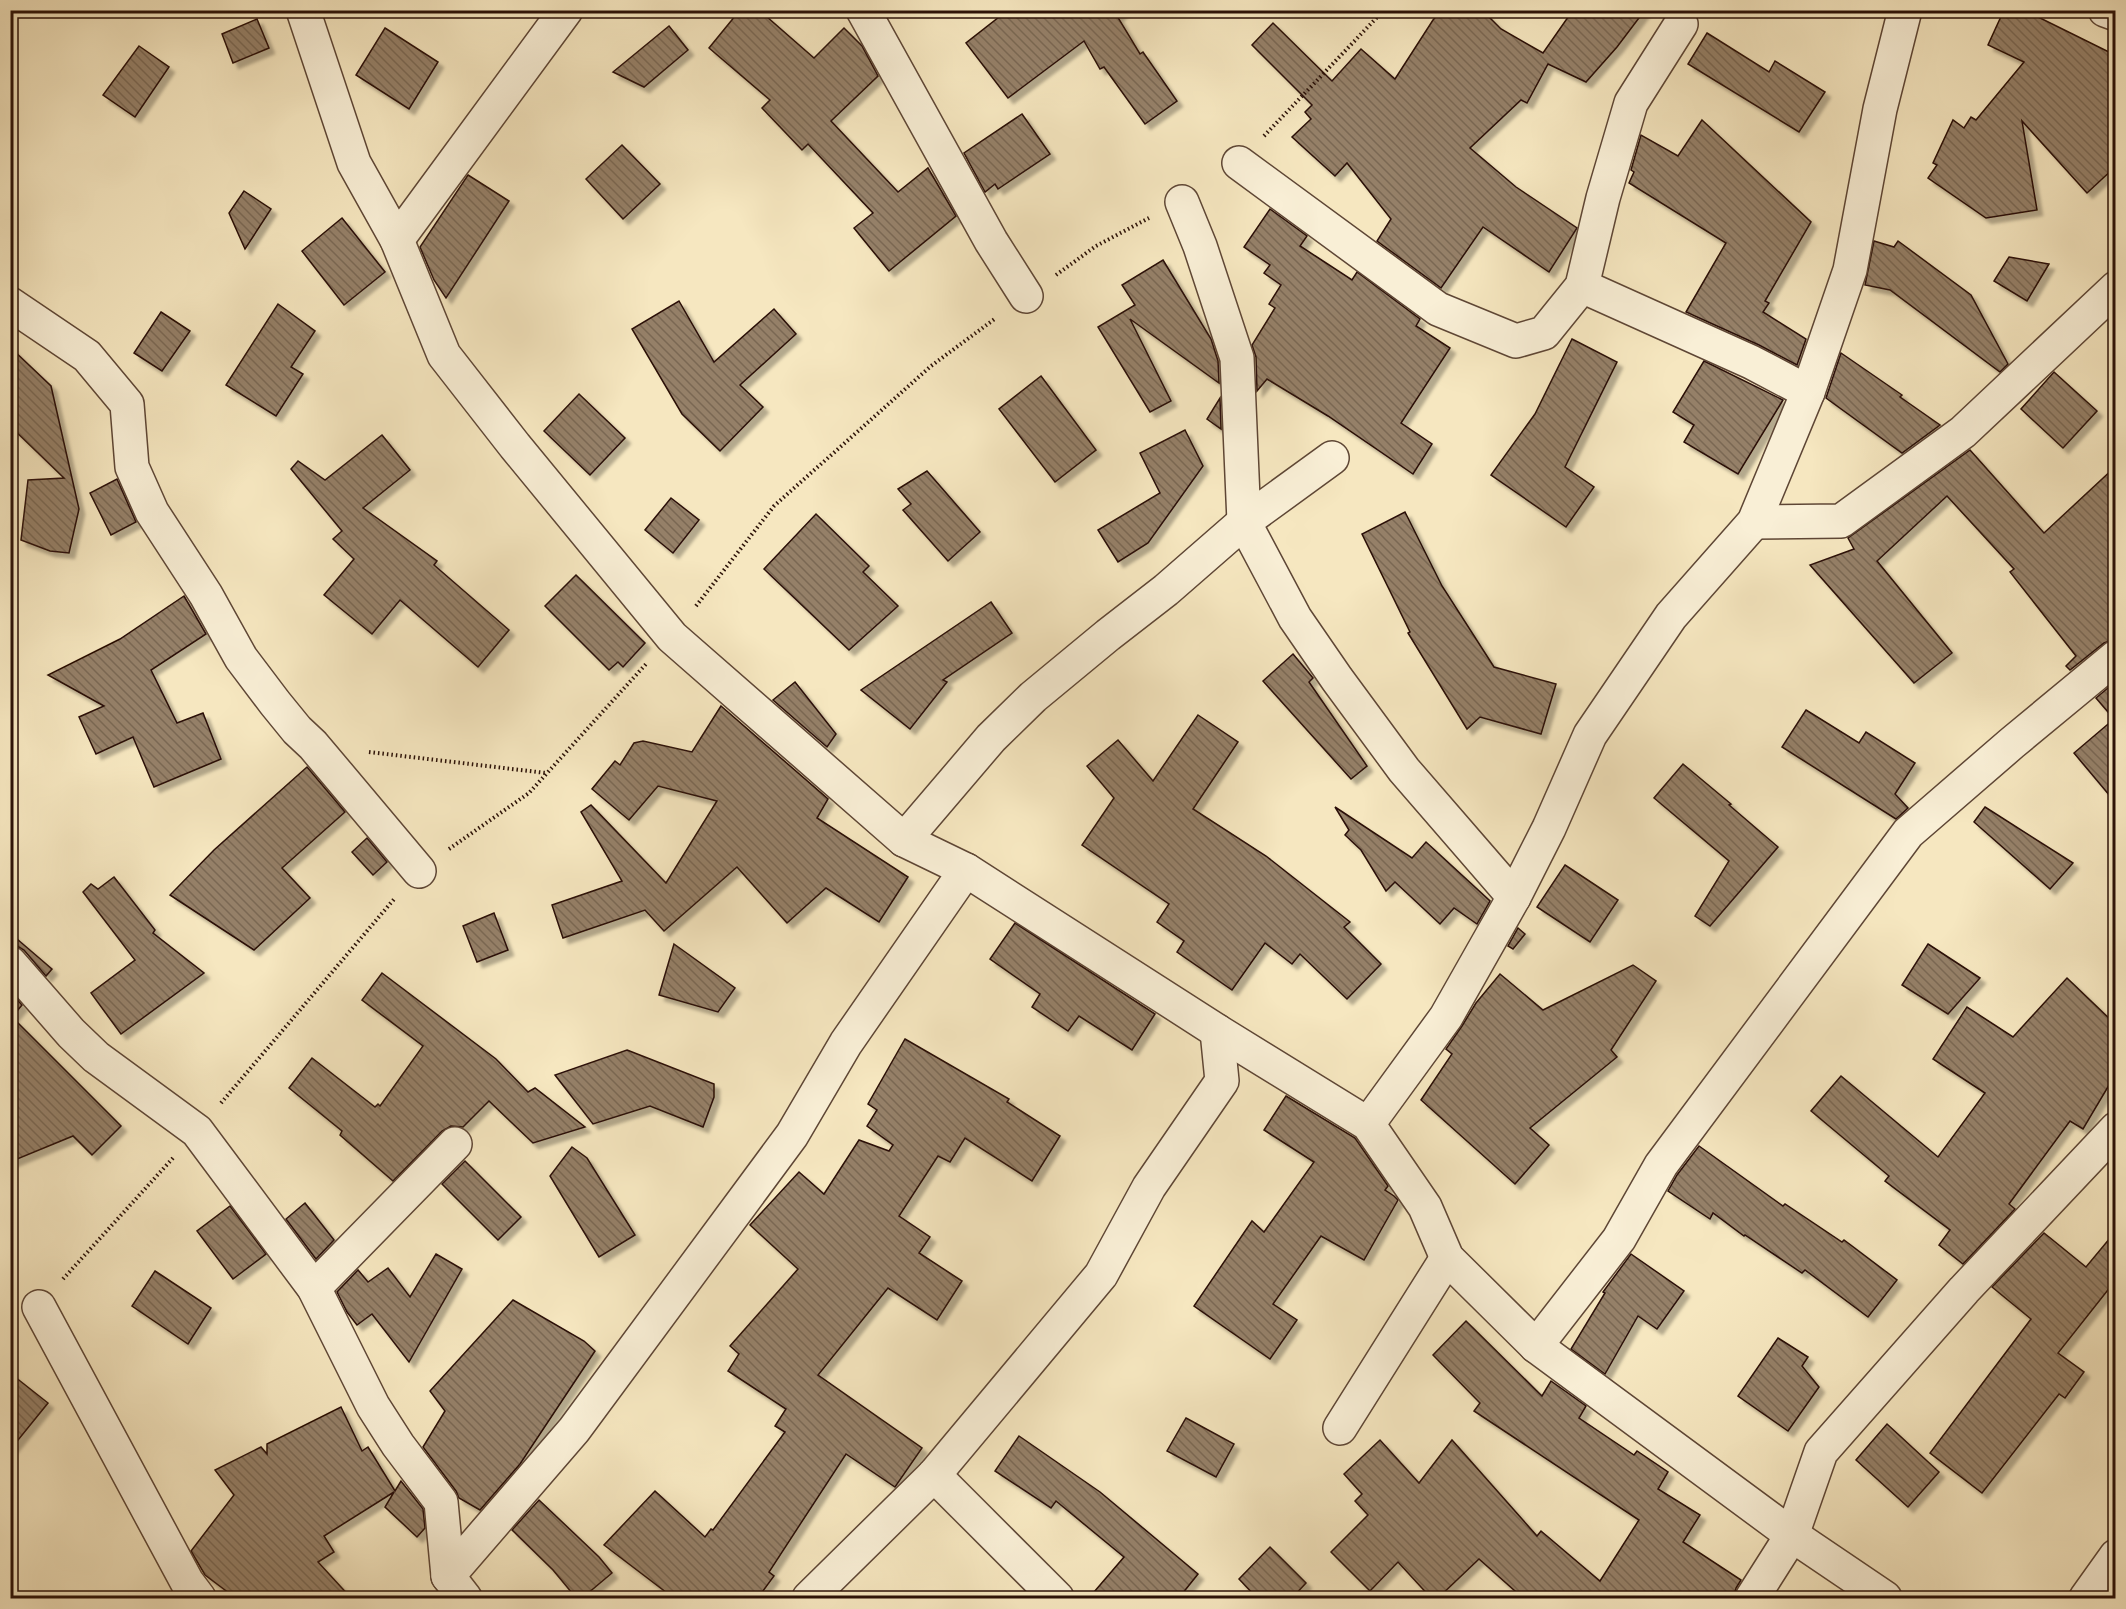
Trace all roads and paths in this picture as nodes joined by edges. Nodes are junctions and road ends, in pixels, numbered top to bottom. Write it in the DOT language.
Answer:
graph roads {
  1 [pos="303,10"];
  2 [pos="566,10"];
  3 [pos="863,10"];
  4 [pos="1905,10"];
  5 [pos="2105,10"];
  6 [pos="2115,14"];
  7 [pos="1681,24"];
  8 [pos="1239,164"];
  9 [pos="1182,202"];
  10 [pos="397,240"];
  11 [pos="1582,286"];
  12 [pos="2115,288"];
  13 [pos="1026,296"];
  14 [pos="10,304"];
  15 [pos="1808,392"];
  16 [pos="1332,459"];
  17 [pos="1244,522"];
  18 [pos="1754,522"];
  19 [pos="2115,657"];
  20 [pos="313,745"];
  21 [pos="547,773"];
  22 [pos="904,840"];
  23 [pos="966,870"];
  24 [pos="419,871"];
  25 [pos="1514,897"];
  26 [pos="10,963"];
  27 [pos="1217,1031"];
  28 [pos="1368,1125"];
  29 [pos="2115,1129"];
  30 [pos="454,1144"];
  31 [pos="1447,1258"];
  32 [pos="314,1288"];
  33 [pos="39,1307"];
  34 [pos="1536,1346"];
  35 [pos="1340,1428"];
  36 [pos="934,1475"];
  37 [pos="1792,1535"];
  38 [pos="2115,1556"];
  39 [pos="456,1587"];
  40 [pos="199,1599"];
  41 [pos="809,1599"];
  42 [pos="1057,1599"];
  43 [pos="1752,1599"];
  44 [pos="1885,1599"];
  45 [pos="2086,1599"];
  1 -- 10 [label="street"];
  2 -- 10 [label="street"];
  3 -- 13 [label="street"];
  4 -- 15 [label="street"];
  5 -- 6 [label="street"];
  7 -- 11 [label="street"];
  8 -- 11 [label="street"];
  9 -- 17 [label="street"];
  10 -- 22 [label="street"];
  11 -- 15 [label="street"];
  12 -- 18 [label="street"];
  14 -- 20 [label="street"];
  15 -- 18 [label="street"];
  16 -- 17 [label="street"];
  17 -- 22 [label="street"];
  17 -- 25 [label="street"];
  18 -- 25 [label="street"];
  19 -- 34 [label="street"];
  20 -- 21 [label="path"];
  20 -- 24 [label="street"];
  22 -- 23 [label="street"];
  23 -- 27 [label="street"];
  23 -- 39 [label="street"];
  25 -- 28 [label="street"];
  26 -- 32 [label="street"];
  27 -- 28 [label="street"];
  27 -- 36 [label="street"];
  28 -- 31 [label="street"];
  29 -- 37 [label="street"];
  30 -- 32 [label="street"];
  31 -- 34 [label="street"];
  31 -- 35 [label="street"];
  32 -- 39 [label="street"];
  33 -- 40 [label="street"];
  34 -- 37 [label="street"];
  36 -- 41 [label="street"];
  36 -- 42 [label="street"];
  37 -- 43 [label="street"];
  37 -- 44 [label="street"];
  38 -- 45 [label="street"];
}
